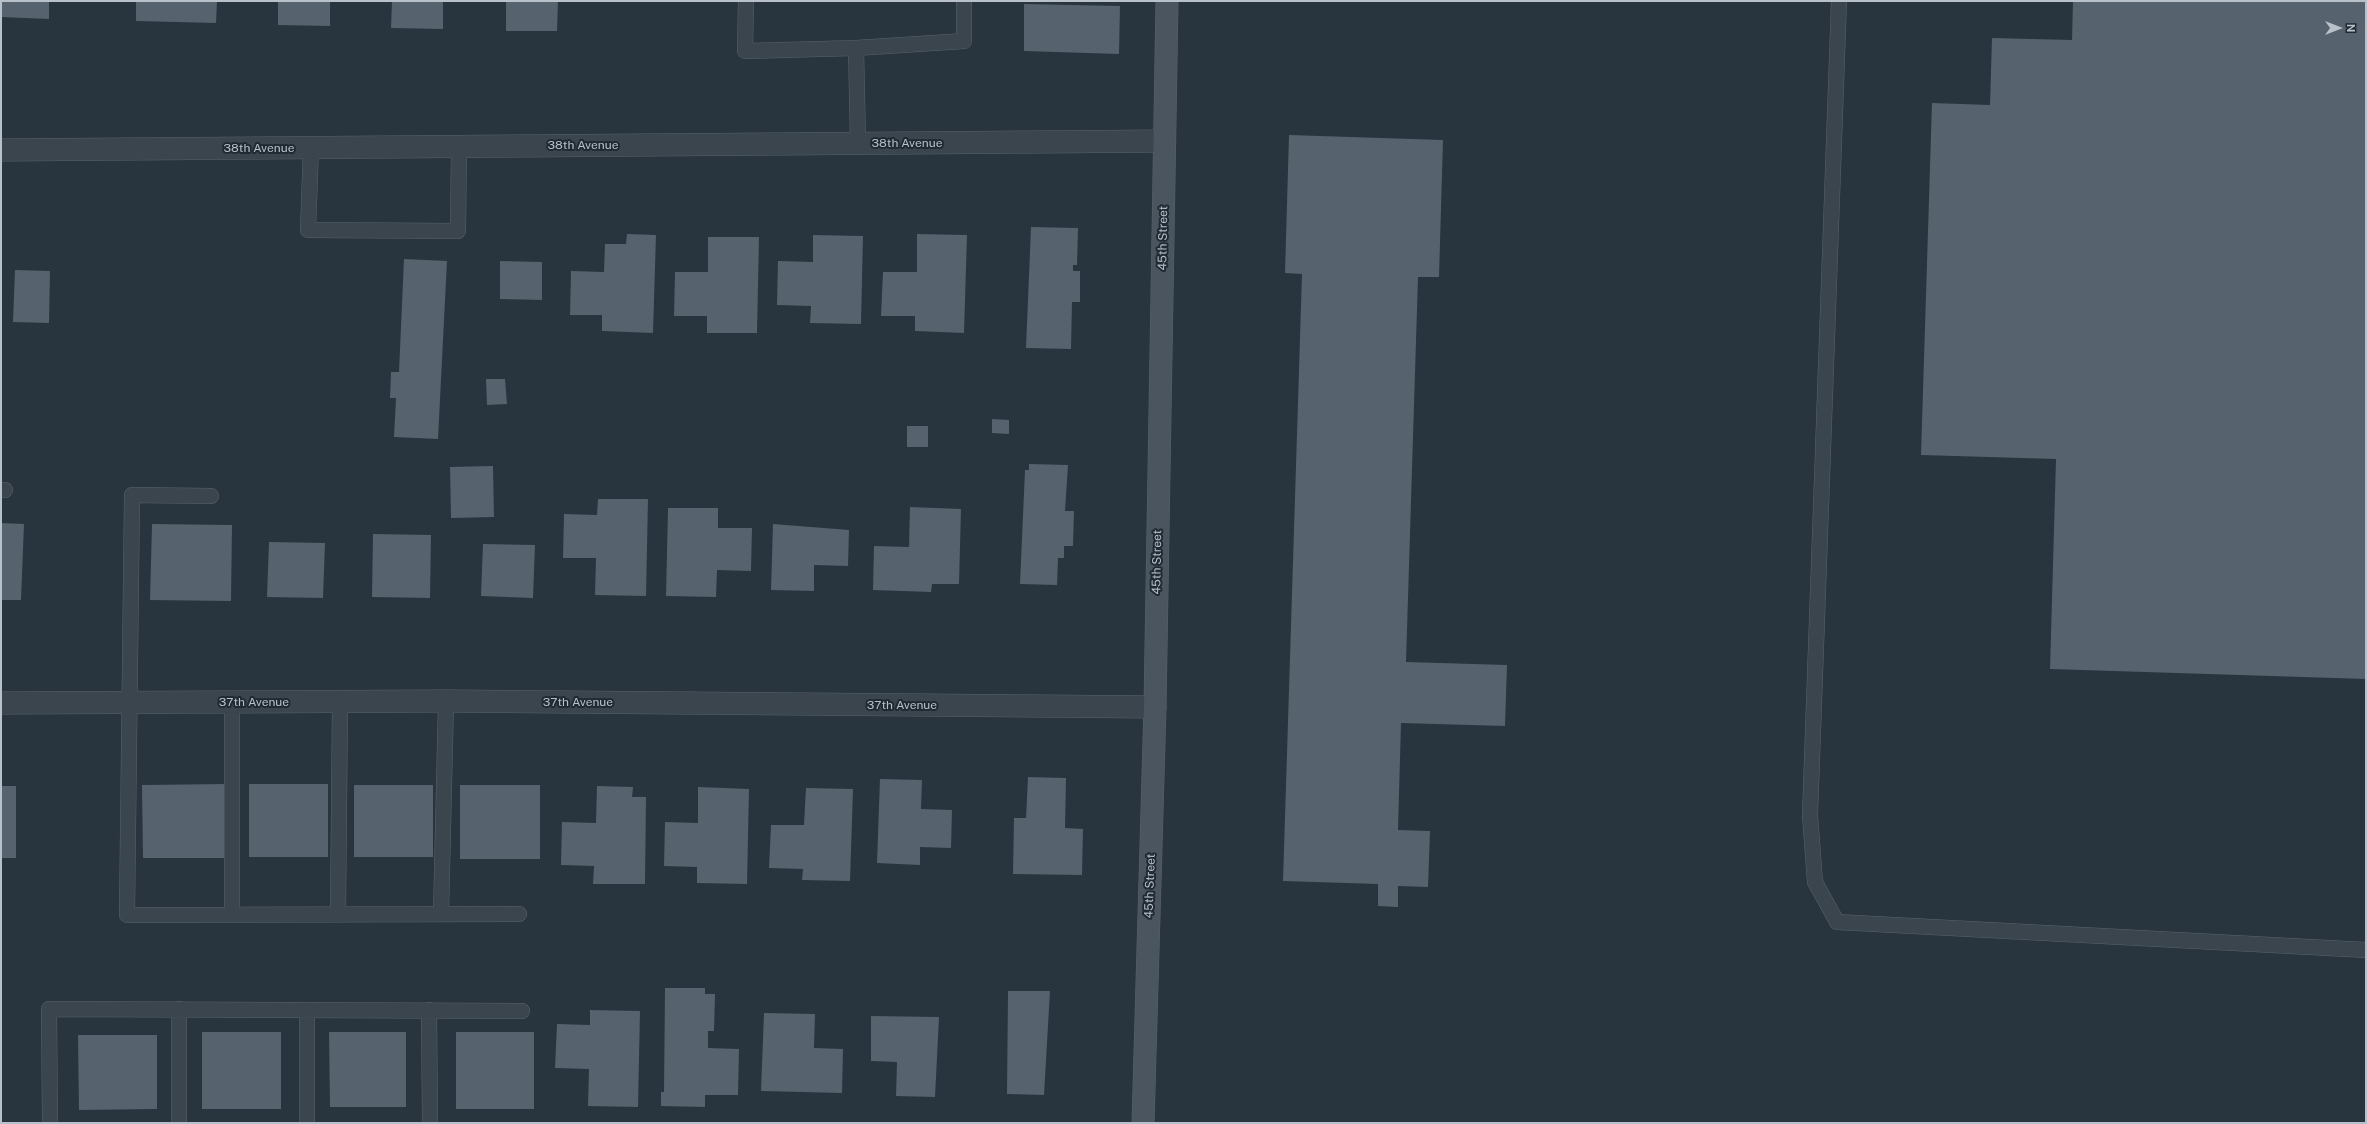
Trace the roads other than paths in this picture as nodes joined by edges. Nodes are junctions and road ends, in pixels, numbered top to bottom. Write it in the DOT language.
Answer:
graph roads {
  1 [pos="746,1"];
  2 [pos="964,1"];
  3 [pos="1167,1"];
  4 [pos="1839,1"];
  5 [pos="856,48"];
  6 [pos="1164,141"];
  7 [pos="858,143"];
  8 [pos="460,146"];
  9 [pos="311,148"];
  10 [pos="1,150"];
  11 [pos="210,496"];
  12 [pos="446,701"];
  13 [pos="232,702"];
  14 [pos="340,702"];
  15 [pos="1,703"];
  16 [pos="128,703"];
  17 [pos="1155,707"];
  18 [pos="338,914"];
  19 [pos="441,914"];
  20 [pos="519,914"];
  21 [pos="232,915"];
  22 [pos="2366,950"];
  23 [pos="179,1009"];
  24 [pos="307,1010"];
  25 [pos="429,1010"];
  26 [pos="522,1011"];
  27 [pos="50,1123"];
  28 [pos="179,1123"];
  29 [pos="307,1123"];
  30 [pos="430,1123"];
  31 [pos="1143,1123"];
  1 -- 5 [label="lane"];
  2 -- 5 [label="lane"];
  3 -- 6 [label="street, 45th Street"];
  4 -- 22 [label="lane"];
  5 -- 7 [label="lane"];
  6 -- 7 [label="street, 38th Avenue"];
  6 -- 17 [label="street, 45th Street"];
  7 -- 8 [label="street, 38th Avenue"];
  8 -- 9 [label="street, 38th Avenue"];
  8 -- 9 [label="lane"];
  9 -- 10 [label="street, 38th Avenue"];
  11 -- 16 [label="lane"];
  12 -- 14 [label="street, 37th Avenue"];
  12 -- 17 [label="street, 37th Avenue"];
  12 -- 19 [label="lane"];
  13 -- 14 [label="street, 37th Avenue"];
  13 -- 16 [label="street, 37th Avenue"];
  13 -- 21 [label="lane"];
  14 -- 18 [label="lane"];
  15 -- 16 [label="street, 37th Avenue"];
  16 -- 21 [label="lane"];
  17 -- 31 [label="street, 45th Street"];
  18 -- 19 [label="lane"];
  18 -- 21 [label="lane"];
  19 -- 20 [label="lane"];
  23 -- 24 [label="lane"];
  23 -- 27 [label="lane"];
  23 -- 28 [label="lane"];
  24 -- 25 [label="lane"];
  24 -- 29 [label="lane"];
  25 -- 26 [label="lane"];
  25 -- 30 [label="lane"];
}
